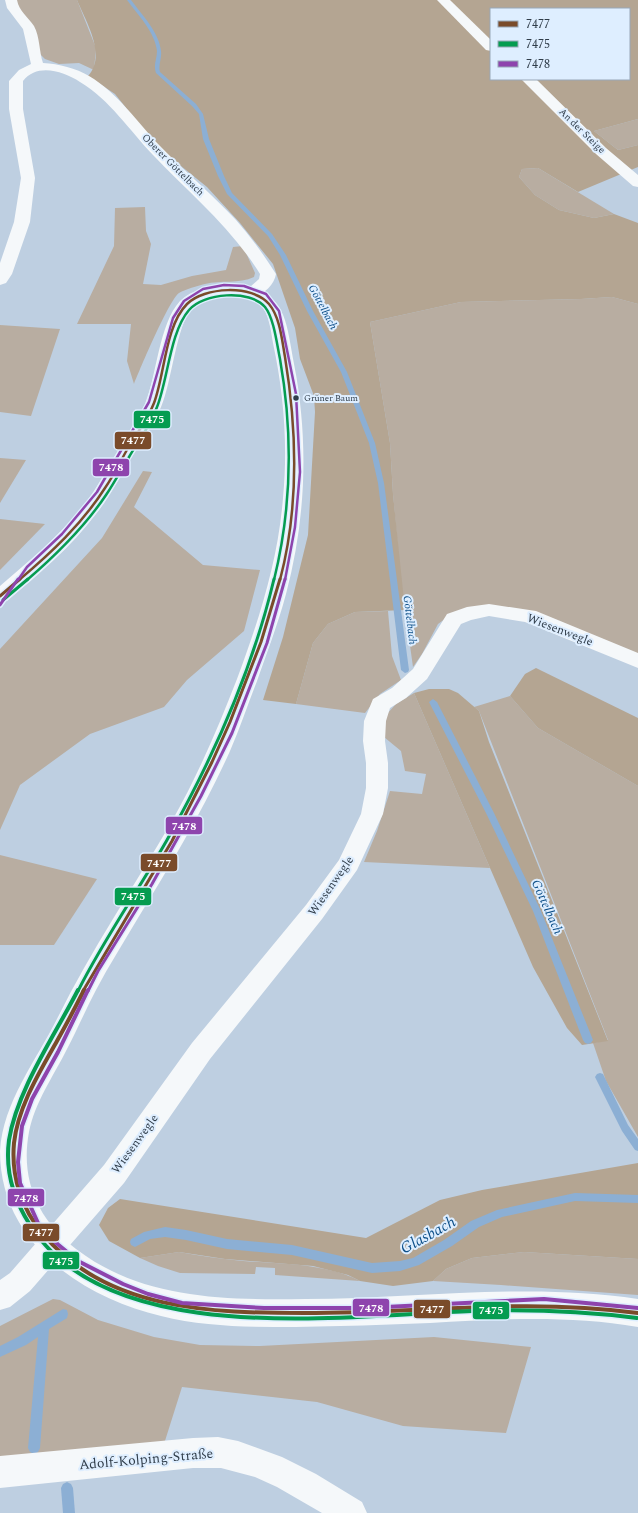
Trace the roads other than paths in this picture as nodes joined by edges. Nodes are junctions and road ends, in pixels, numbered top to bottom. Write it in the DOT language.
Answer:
graph roads {
  1 [pos="11,0"];
  2 [pos="443,0"];
  3 [pos="490,46"];
  4 [pos="38,66"];
  5 [pos="529,80"];
  6 [pos="638,182"];
  7 [pos="0,280"];
  8 [pos="251,293"];
  9 [pos="32,570"];
  10 [pos="0,596"];
  11 [pos="0,614"];
  12 [pos="638,661"];
  13 [pos="52,1246"];
  14 [pos="0,1297"];
  15 [pos="638,1313"];
  16 [pos="0,1472"];
  17 [pos="351,1513"];
  1 -- 4 [label="street"];
  2 -- 3 [label="street"];
  4 -- 7 [label="street"];
  4 -- 8 [label="street, Oberer Göttelbach"];
  5 -- 6 [label="street, An der Steige"];
  8 -- 9 [label="street"];
  8 -- 13 [label="street"];
  9 -- 10 [label="street"];
  9 -- 11 [label="street"];
  12 -- 13 [label="street, Wiesenwegle"];
  13 -- 14 [label="street, Wiesenwegle"];
  13 -- 15 [label="street"];
  16 -- 17 [label="street, Adolf-Kolping-Straße"];
}
